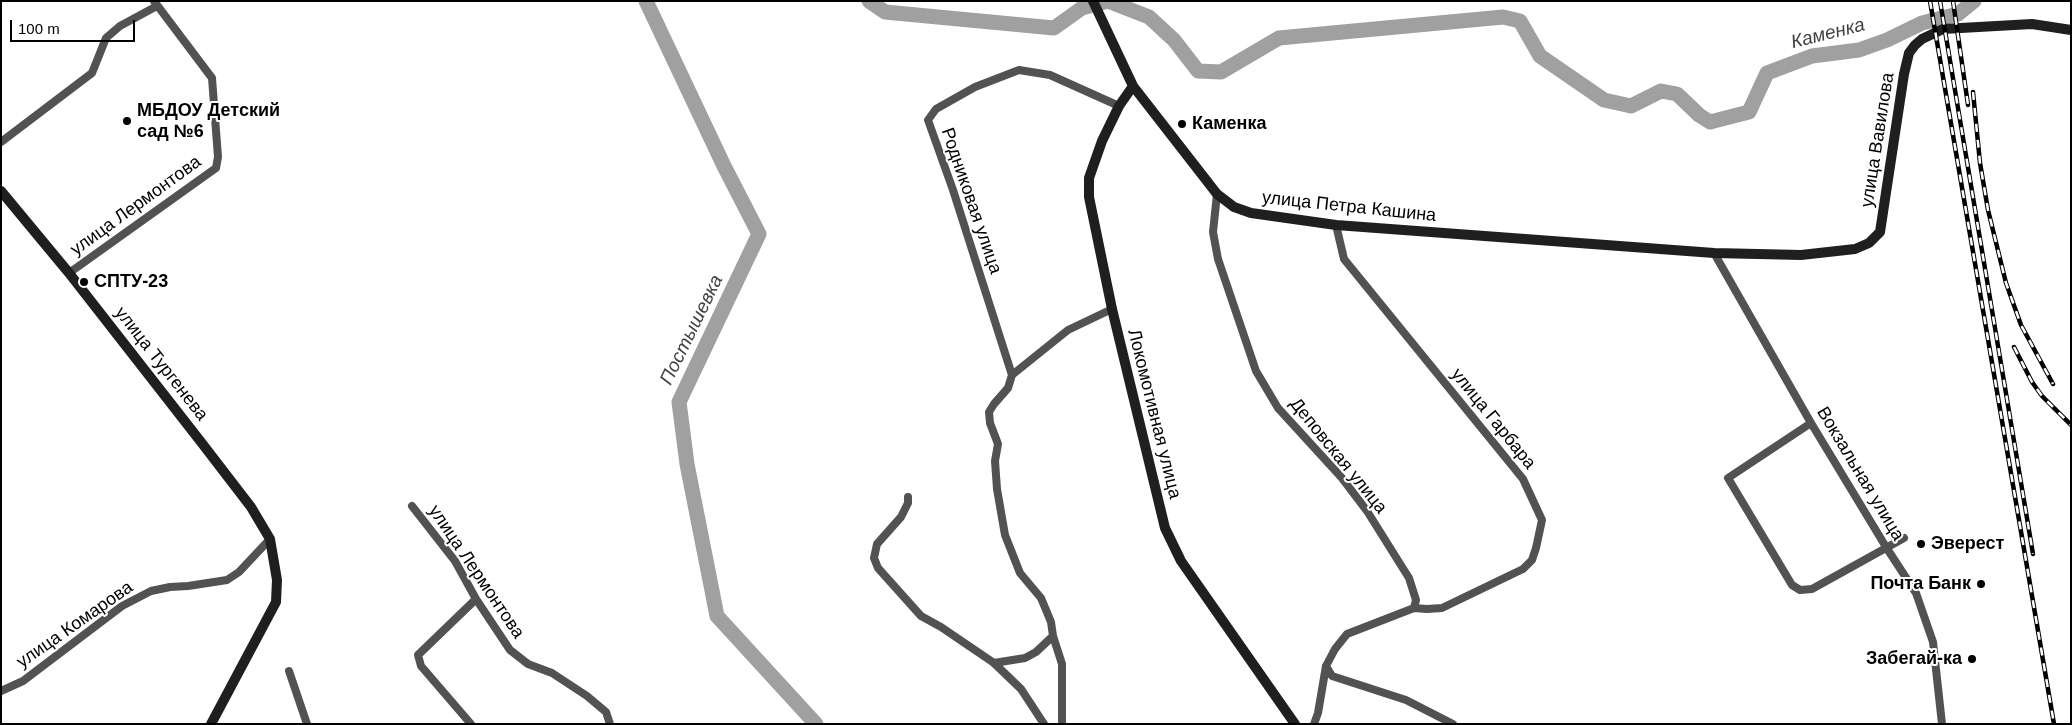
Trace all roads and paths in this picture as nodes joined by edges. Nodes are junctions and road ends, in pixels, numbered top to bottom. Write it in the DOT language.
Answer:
graph roads {
  1 [pos="1093,1"];
  2 [pos="156,4"];
  3 [pos="2071,30"];
  4 [pos="1133,86"];
  5 [pos="1118,106"];
  6 [pos="1,142"];
  7 [pos="1,191"];
  8 [pos="1216,194"];
  9 [pos="1336,225"];
  10 [pos="1714,253"];
  11 [pos="69,273"];
  12 [pos="1112,309"];
  13 [pos="1012,375"];
  14 [pos="1811,423"];
  15 [pos="908,496"];
  16 [pos="412,506"];
  17 [pos="1904,538"];
  18 [pos="270,539"];
  19 [pos="1886,547"];
  20 [pos="476,599"];
  21 [pos="1414,608"];
  22 [pos="1053,636"];
  23 [pos="994,663"];
  24 [pos="1326,666"];
  25 [pos="289,670"];
  26 [pos="1,691"];
  27 [pos="211,724"];
  28 [pos="307,724"];
  29 [pos="471,724"];
  30 [pos="610,724"];
  31 [pos="1044,724"];
  32 [pos="1062,724"];
  33 [pos="1295,724"];
  34 [pos="1314,724"];
  35 [pos="1453,724"];
  36 [pos="1942,724"];
  1 -- 4 [label="street, улица Петра Кашина"];
  2 -- 6 [label="street"];
  2 -- 11 [label="street, улица Лермонтова"];
  3 -- 10 [label="street, улица Вавилова"];
  4 -- 5 [label="street, Локомотивная улица"];
  4 -- 8 [label="street, улица Петра Кашина"];
  5 -- 12 [label="street, Локомотивная улица"];
  5 -- 13 [label="street, Родниковая улица"];
  7 -- 11 [label="street, улица Тургенева"];
  8 -- 9 [label="street, улица Петра Кашина"];
  8 -- 21 [label="street, Деповская улица"];
  9 -- 10 [label="street, улица Петра Кашина"];
  9 -- 21 [label="street, улица Гарбара"];
  10 -- 14 [label="street, Вокзальная улица"];
  11 -- 18 [label="street, улица Тургенева"];
  12 -- 13 [label="street"];
  12 -- 33 [label="street, Локомотивная улица"];
  13 -- 22 [label="street"];
  14 -- 19 [label="street, Вокзальная улица"];
  14 -- 19 [label="street"];
  15 -- 23 [label="street"];
  16 -- 20 [label="street, улица Лермонтова"];
  17 -- 19 [label="street"];
  18 -- 26 [label="street, улица Комарова"];
  18 -- 27 [label="street"];
  19 -- 36 [label="street, Вокзальная улица"];
  20 -- 29 [label="street"];
  20 -- 30 [label="street, улица Лермонтова"];
  21 -- 24 [label="street"];
  22 -- 23 [label="street"];
  22 -- 32 [label="street"];
  23 -- 31 [label="street"];
  24 -- 34 [label="street"];
  24 -- 35 [label="street"];
  25 -- 28 [label="street"];
}
